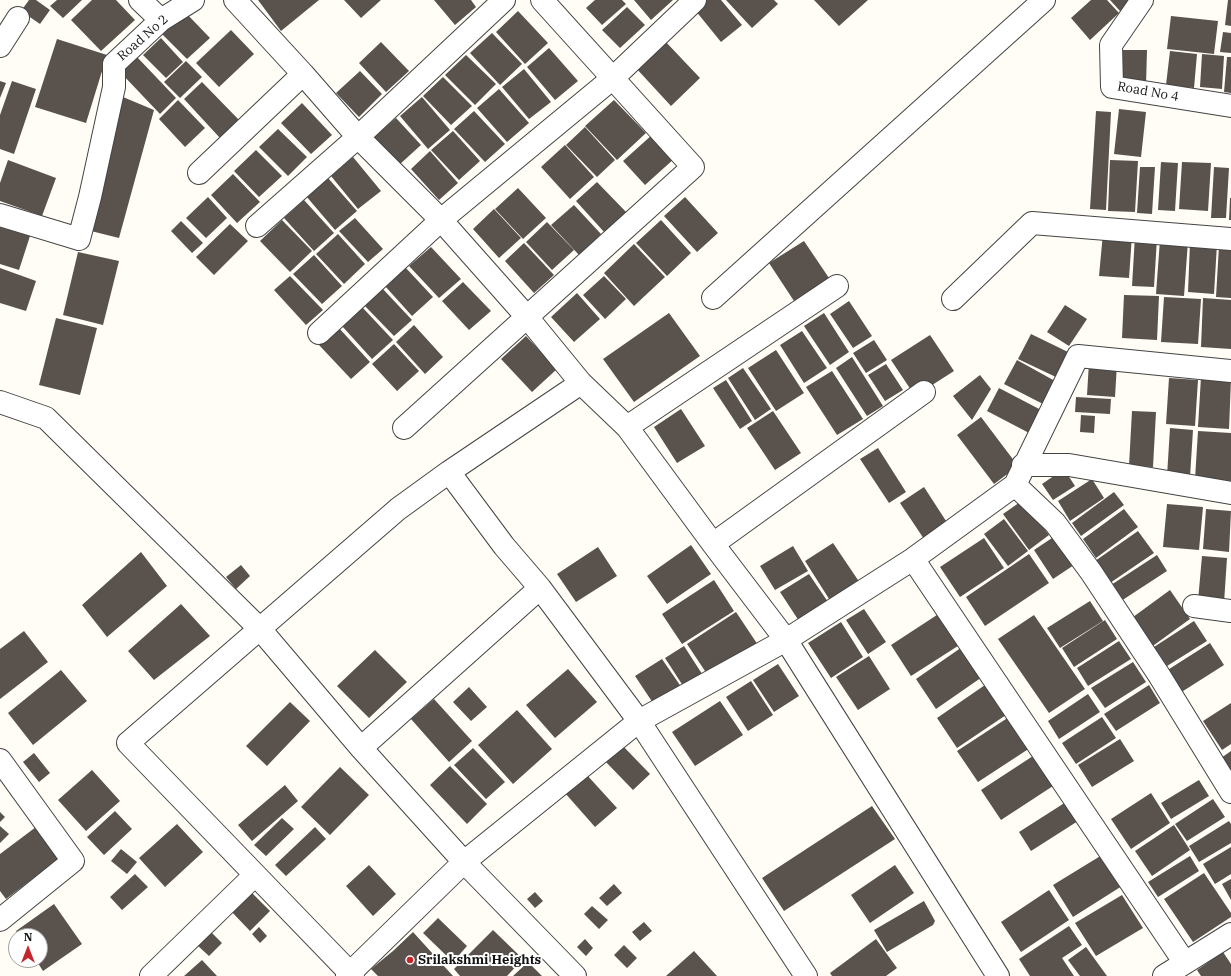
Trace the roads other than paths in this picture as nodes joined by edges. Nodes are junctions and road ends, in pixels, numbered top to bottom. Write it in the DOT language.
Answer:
graph roads {
  1 [pos="140,0"];
  2 [pos="193,0"];
  3 [pos="234,0"];
  4 [pos="504,0"];
  5 [pos="542,0"];
  6 [pos="694,0"];
  7 [pos="1044,0"];
  8 [pos="1142,0"];
  9 [pos="18,18"];
  10 [pos="161,20"];
  11 [pos="0,46"];
  12 [pos="303,74"];
  13 [pos="613,78"];
  14 [pos="1231,106"];
  15 [pos="358,137"];
  16 [pos="199,173"];
  17 [pos="0,215"];
  18 [pos="441,220"];
  19 [pos="257,226"];
  20 [pos="1231,239"];
  21 [pos="837,286"];
  22 [pos="712,298"];
  23 [pos="954,300"];
  24 [pos="526,317"];
  25 [pos="319,333"];
  26 [pos="1231,371"];
  27 [pos="581,382"];
  28 [pos="924,392"];
  29 [pos="0,402"];
  30 [pos="627,427"];
  31 [pos="404,428"];
  32 [pos="1024,465"];
  33 [pos="449,472"];
  34 [pos="1014,485"];
  35 [pos="1231,493"];
  36 [pos="713,544"];
  37 [pos="913,559"];
  38 [pos="540,588"];
  39 [pos="1194,606"];
  40 [pos="1231,611"];
  41 [pos="260,629"];
  42 [pos="786,640"];
  43 [pos="639,721"];
  44 [pos="361,748"];
  45 [pos="0,760"];
  46 [pos="1231,792"];
  47 [pos="464,862"];
  48 [pos="255,875"];
  49 [pos="0,920"];
  50 [pos="1231,934"];
  51 [pos="1185,963"];
  52 [pos="350,975"];
  53 [pos="151,976"];
  54 [pos="575,976"];
  55 [pos="806,976"];
  56 [pos="998,976"];
  57 [pos="1164,976"];
  1 -- 10 [label="street"];
  2 -- 10 [label="street, Road No 2"];
  3 -- 12 [label="street"];
  4 -- 15 [label="street"];
  5 -- 13 [label="street"];
  6 -- 13 [label="street"];
  7 -- 22 [label="street"];
  8 -- 14 [label="street, Road No 4"];
  9 -- 11 [label="street"];
  10 -- 17 [label="street, Road No 2"];
  12 -- 15 [label="street"];
  12 -- 16 [label="street"];
  13 -- 18 [label="street"];
  13 -- 24 [label="street"];
  15 -- 18 [label="street"];
  15 -- 19 [label="street"];
  18 -- 24 [label="street"];
  18 -- 25 [label="street"];
  20 -- 23 [label="street"];
  21 -- 30 [label="street"];
  24 -- 27 [label="street"];
  24 -- 31 [label="street"];
  26 -- 32 [label="street"];
  27 -- 30 [label="street"];
  27 -- 33 [label="street"];
  28 -- 36 [label="street"];
  29 -- 41 [label="street"];
  30 -- 36 [label="street"];
  32 -- 34 [label="street"];
  32 -- 35 [label="street"];
  33 -- 38 [label="street"];
  33 -- 41 [label="street"];
  34 -- 37 [label="street"];
  34 -- 46 [label="street"];
  36 -- 42 [label="street"];
  37 -- 42 [label="street"];
  37 -- 51 [label="street"];
  38 -- 43 [label="street"];
  38 -- 44 [label="street"];
  39 -- 40 [label="street"];
  41 -- 44 [label="street"];
  41 -- 48 [label="street"];
  42 -- 43 [label="street"];
  42 -- 56 [label="street"];
  43 -- 47 [label="street"];
  43 -- 55 [label="street"];
  44 -- 47 [label="street"];
  45 -- 49 [label="street"];
  47 -- 52 [label="street"];
  47 -- 54 [label="street"];
  48 -- 52 [label="street"];
  48 -- 53 [label="street"];
  50 -- 51 [label="street"];
  51 -- 57 [label="street"];
}
